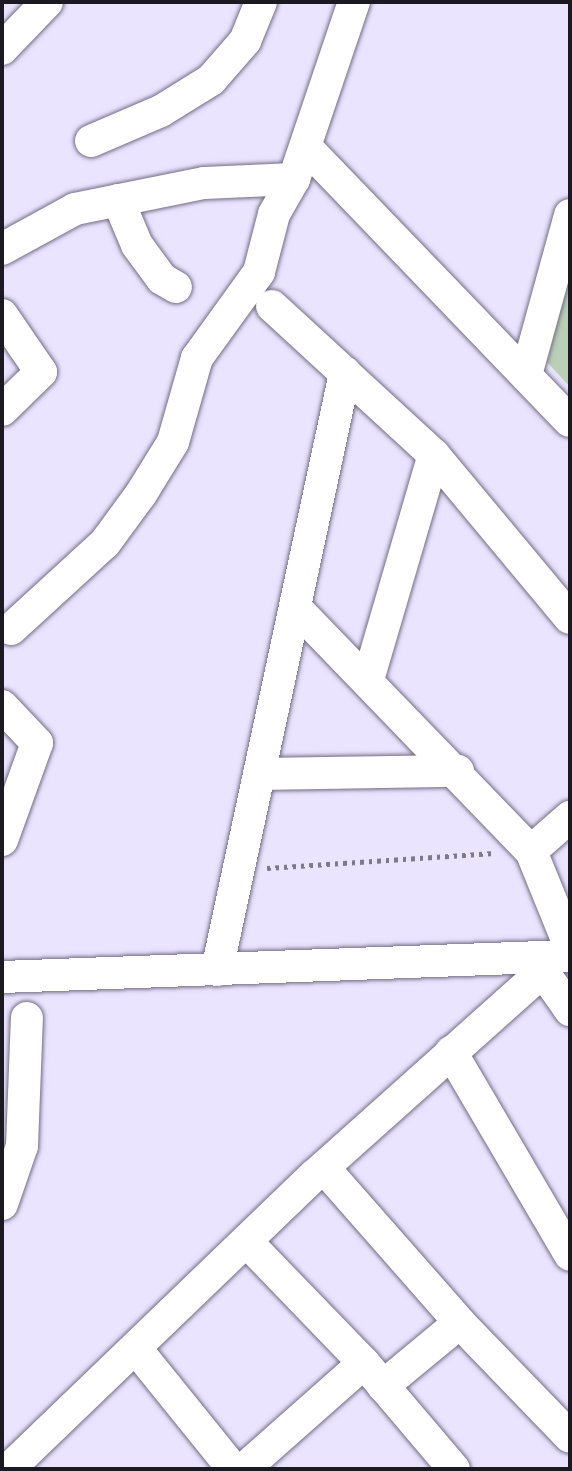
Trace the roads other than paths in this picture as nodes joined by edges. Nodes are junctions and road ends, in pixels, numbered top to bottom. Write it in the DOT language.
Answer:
graph roads {
  1 [pos="47,2"];
  2 [pos="354,2"];
  3 [pos="249,8"];
  4 [pos="2,49"];
  5 [pos="91,141"];
  6 [pos="306,147"];
  7 [pos="294,179"];
  8 [pos="118,200"];
  9 [pos="570,215"];
  10 [pos="2,249"];
  11 [pos="176,287"];
  12 [pos="272,306"];
  13 [pos="2,315"];
  14 [pos="345,373"];
  15 [pos="526,375"];
  16 [pos="2,410"];
  17 [pos="570,421"];
  18 [pos="434,454"];
  19 [pos="295,607"];
  20 [pos="570,618"];
  21 [pos="11,629"];
  22 [pos="368,680"];
  23 [pos="2,706"];
  24 [pos="458,771"];
  25 [pos="259,774"];
  26 [pos="570,817"];
  27 [pos="2,840"];
  28 [pos="531,851"];
  29 [pos="570,947"];
  30 [pos="570,956"];
  31 [pos="538,964"];
  32 [pos="217,970"];
  33 [pos="2,977"];
  34 [pos="570,1010"];
  35 [pos="27,1018"];
  36 [pos="451,1052"];
  37 [pos="324,1168"];
  38 [pos="2,1204"];
  39 [pos="247,1242"];
  40 [pos="570,1255"];
  41 [pos="447,1334"];
  42 [pos="137,1349"];
  43 [pos="374,1374"];
  44 [pos="570,1437"];
  45 [pos="9,1469"];
  46 [pos="233,1469"];
  47 [pos="244,1469"];
  48 [pos="454,1469"];
  1 -- 4 [label="street"];
  2 -- 6 [label="street"];
  3 -- 5 [label="street"];
  6 -- 7 [label="street"];
  6 -- 15 [label="street"];
  7 -- 8 [label="street"];
  7 -- 21 [label="street"];
  8 -- 10 [label="street"];
  8 -- 11 [label="street"];
  9 -- 15 [label="street"];
  12 -- 14 [label="street"];
  13 -- 16 [label="street"];
  14 -- 18 [label="street"];
  14 -- 19 [label="street"];
  15 -- 17 [label="street"];
  18 -- 20 [label="street"];
  18 -- 22 [label="street"];
  19 -- 22 [label="street"];
  19 -- 25 [label="street"];
  22 -- 24 [label="street"];
  23 -- 27 [label="street"];
  24 -- 25 [label="street"];
  24 -- 28 [label="street"];
  25 -- 32 [label="street"];
  26 -- 28 [label="street"];
  28 -- 29 [label="street"];
  30 -- 31 [label="street"];
  31 -- 32 [label="street"];
  31 -- 34 [label="street"];
  31 -- 36 [label="street"];
  32 -- 33 [label="street"];
  35 -- 38 [label="street"];
  36 -- 37 [label="street"];
  36 -- 40 [label="street"];
  37 -- 39 [label="street"];
  37 -- 44 [label="street"];
  39 -- 42 [label="street"];
  39 -- 43 [label="street"];
  41 -- 43 [label="street"];
  42 -- 45 [label="street"];
  42 -- 46 [label="street"];
  43 -- 47 [label="street"];
  43 -- 48 [label="street"];
}
